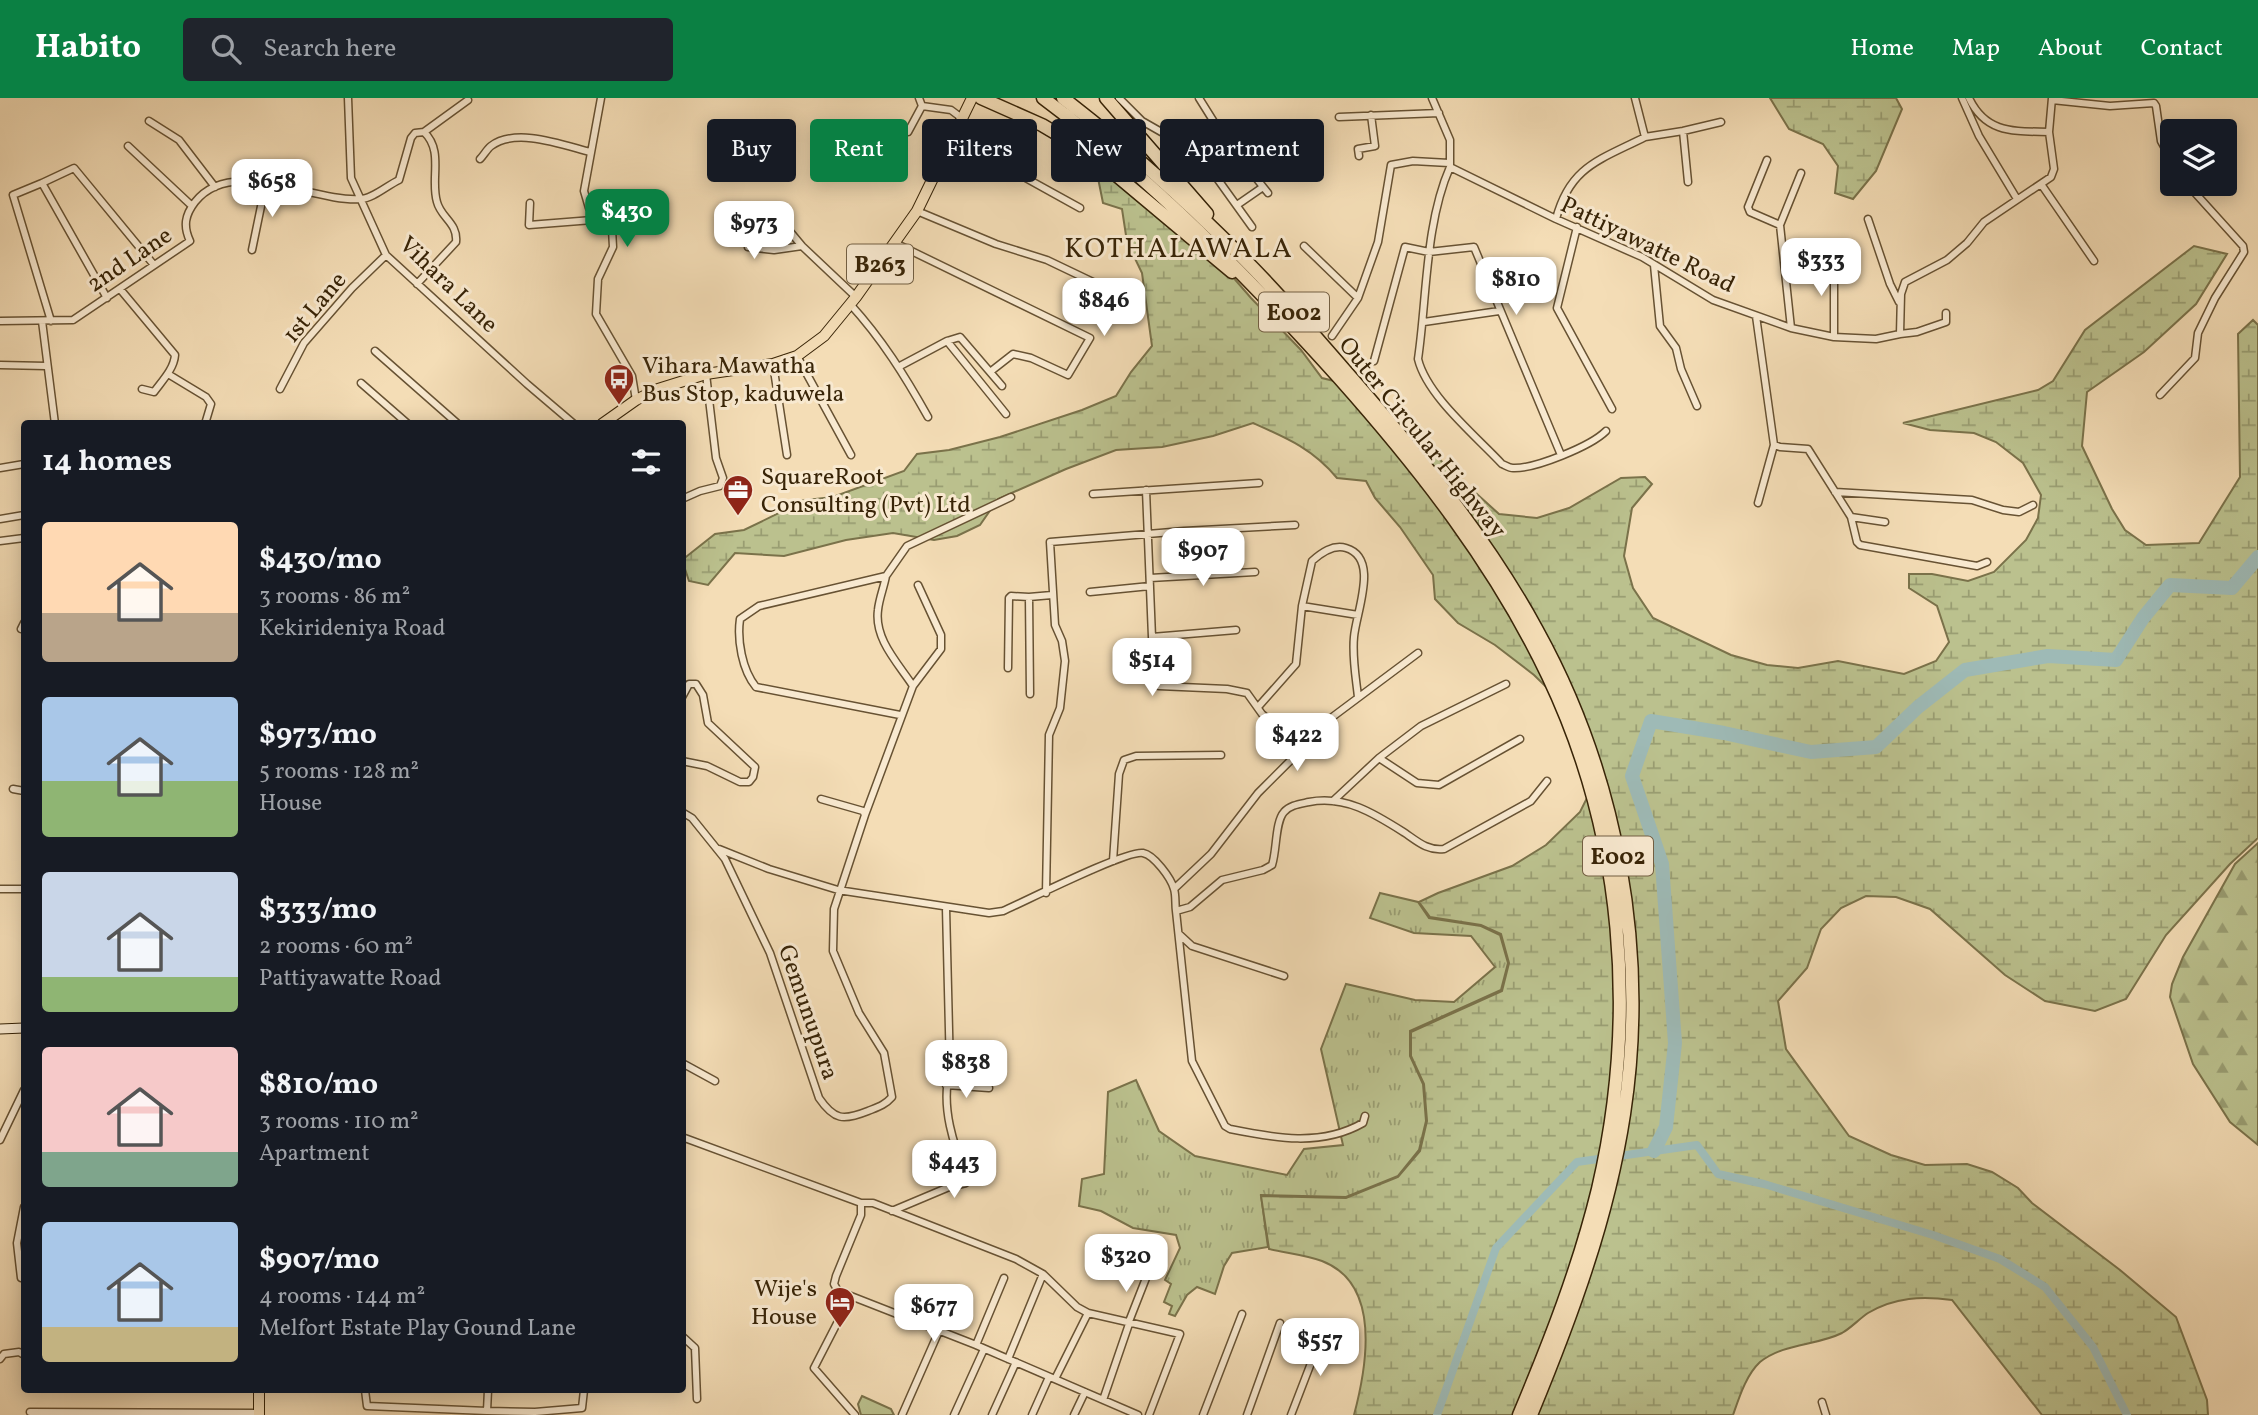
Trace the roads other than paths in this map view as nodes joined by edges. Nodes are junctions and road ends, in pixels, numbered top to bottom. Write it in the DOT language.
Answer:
graph roads {
  1 [pos="348,98"];
  2 [pos="601,98"];
  3 [pos="919,98"];
  4 [pos="972,98"];
  5 [pos="981,98"];
  6 [pos="1043,98"];
  7 [pos="1063,98"];
  8 [pos="1106,98"];
  9 [pos="1119,98"];
  10 [pos="1199,98"];
  11 [pos="1432,98"];
  12 [pos="1634,98"];
  13 [pos="1962,98"];
  14 [pos="1969,98"];
  15 [pos="2052,99"];
  16 [pos="468,100"];
  17 [pos="922,106"];
  18 [pos="1439,113"];
  19 [pos="1371,115"];
  20 [pos="1339,117"];
  21 [pos="963,119"];
  22 [pos="149,121"];
  23 [pos="1721,122"];
  24 [pos="1683,131"];
  25 [pos="424,132"];
  26 [pos="908,132"];
  27 [pos="2049,132"];
  28 [pos="2160,132"];
  29 [pos="1645,137"];
  30 [pos="128,146"];
  31 [pos="590,152"];
  32 [pos="1359,156"];
  33 [pos="480,159"];
  34 [pos="1767,160"];
  35 [pos="1450,165"];
  36 [pos="1801,173"];
  37 [pos="267,182"];
  38 [pos="932,182"];
  39 [pos="1033,182"];
  40 [pos="1688,182"];
  41 [pos="42,183"];
  42 [pos="2041,184"];
  43 [pos="215,187"];
  44 [pos="2198,196"];
  45 [pos="2017,199"];
  46 [pos="363,200"];
  47 [pos="530,203"];
  48 [pos="1237,205"];
  49 [pos="192,206"];
  50 [pos="1080,208"];
  51 [pos="917,211"];
  52 [pos="777,216"];
  53 [pos="605,219"];
  54 [pos="1556,219"];
  55 [pos="1868,219"];
  56 [pos="748,224"];
  57 [pos="1780,225"];
  58 [pos="1252,227"];
  59 [pos="1577,227"];
  60 [pos="895,243"];
  61 [pos="802,246"];
  62 [pos="1304,246"];
  63 [pos="252,250"];
  64 [pos="1430,252"];
  65 [pos="1822,255"];
  66 [pos="386,256"];
  67 [pos="2094,261"];
  68 [pos="1248,262"];
  69 [pos="154,265"];
  70 [pos="1654,265"];
  71 [pos="1093,282"];
  72 [pos="417,284"];
  73 [pos="120,289"];
  74 [pos="107,298"];
  75 [pos="1358,298"];
  76 [pos="853,300"];
  77 [pos="1901,306"];
  78 [pos="1499,311"];
  79 [pos="1945,313"];
  80 [pos="1756,316"];
  81 [pos="0,321"];
  82 [pos="42,321"];
  83 [pos="51,321"];
  84 [pos="1424,322"];
  85 [pos="1293,325"];
  86 [pos="1791,328"];
  87 [pos="1900,334"];
  88 [pos="1332,336"];
  89 [pos="1834,337"];
  90 [pos="947,341"];
  91 [pos="374,351"];
  92 [pos="797,356"];
  93 [pos="1374,361"];
  94 [pos="773,364"];
  95 [pos="0,365"];
  96 [pos="47,366"];
  97 [pos="900,366"];
  98 [pos="1335,366"];
  99 [pos="990,372"];
  100 [pos="167,374"];
  101 [pos="706,374"];
  102 [pos="361,383"];
  103 [pos="1002,386"];
  104 [pos="142,389"];
  105 [pos="280,389"];
  106 [pos="2160,395"];
  107 [pos="636,400"];
  108 [pos="1697,406"];
  109 [pos="1612,409"];
  110 [pos="1006,414"];
  111 [pos="928,417"];
  112 [pos="54,420"];
  113 [pos="206,420"];
  114 [pos="403,420"];
  115 [pos="453,420"];
  116 [pos="569,420"];
  117 [pos="608,420"];
  118 [pos="1606,431"];
  119 [pos="1774,445"];
  120 [pos="787,455"];
  121 [pos="851,455"];
  122 [pos="1560,455"];
  123 [pos="21,464"];
  124 [pos="0,468"];
  125 [pos="1259,483"];
  126 [pos="1146,490"];
  127 [pos="1835,492"];
  128 [pos="1093,494"];
  129 [pos="686,497"];
  130 [pos="1011,497"];
  131 [pos="1758,503"];
  132 [pos="2033,505"];
  133 [pos="21,516"];
  134 [pos="1851,516"];
  135 [pos="0,519"];
  136 [pos="1885,522"];
  137 [pos="1295,525"];
  138 [pos="1147,534"];
  139 [pos="21,538"];
  140 [pos="0,541"];
  141 [pos="1987,562"];
  142 [pos="1255,572"];
  143 [pos="886,576"];
  144 [pos="1150,578"];
  145 [pos="918,585"];
  146 [pos="1150,586"];
  147 [pos="1090,592"];
  148 [pos="1052,595"];
  149 [pos="1030,597"];
  150 [pos="1302,607"];
  151 [pos="1358,615"];
  152 [pos="1236,630"];
  153 [pos="1152,637"];
  154 [pos="1418,653"];
  155 [pos="1008,668"];
  156 [pos="1506,684"];
  157 [pos="913,686"];
  158 [pos="686,690"];
  159 [pos="1030,694"];
  160 [pos="1358,697"];
  161 [pos="1258,707"];
  162 [pos="900,715"];
  163 [pos="1520,739"];
  164 [pos="1303,748"];
  165 [pos="1221,755"];
  166 [pos="1379,758"];
  167 [pos="686,762"];
  168 [pos="1548,781"];
  169 [pos="13,789"];
  170 [pos="21,790"];
  171 [pos="821,799"];
  172 [pos="1333,801"];
  173 [pos="686,814"];
  174 [pos="865,815"];
  175 [pos="719,849"];
  176 [pos="1113,860"];
  177 [pos="0,889"];
  178 [pos="1174,889"];
  179 [pos="21,890"];
  180 [pos="838,890"];
  181 [pos="1046,893"];
  182 [pos="946,908"];
  183 [pos="1176,911"];
  184 [pos="1178,933"];
  185 [pos="1284,976"];
  186 [pos="21,1028"];
  187 [pos="0,1029"];
  188 [pos="686,1065"];
  189 [pos="715,1081"];
  190 [pos="946,1085"];
  191 [pos="989,1088"];
  192 [pos="21,1096"];
  193 [pos="1365,1116"];
  194 [pos="686,1138"];
  195 [pos="0,1140"];
  196 [pos="861,1203"];
  197 [pos="892,1210"];
  198 [pos="21,1222"];
  199 [pos="1148,1273"];
  200 [pos="1043,1274"];
  201 [pos="21,1278"];
  202 [pos="1004,1278"];
  203 [pos="851,1296"];
  204 [pos="1087,1313"];
  205 [pos="1242,1314"];
  206 [pos="1280,1323"];
  207 [pos="1129,1324"];
  208 [pos="939,1331"];
  209 [pos="1323,1332"];
  210 [pos="686,1340"];
  211 [pos="976,1345"];
  212 [pos="984,1349"];
  213 [pos="21,1353"];
  214 [pos="0,1359"];
  215 [pos="1008,1359"];
  216 [pos="1016,1362"];
  217 [pos="1052,1378"];
  218 [pos="1085,1392"];
  219 [pos="259,1393"];
  220 [pos="365,1393"];
  221 [pos="488,1393"];
  222 [pos="584,1393"];
  223 [pos="697,1399"];
  224 [pos="1103,1400"];
  225 [pos="1822,1402"];
  226 [pos="1118,1406"];
  227 [pos="487,1411"];
  228 [pos="30,1412"];
  229 [pos="259,1414"];
  230 [pos="855,1415"];
  231 [pos="902,1415"];
  232 [pos="954,1415"];
  233 [pos="992,1415"];
  234 [pos="1032,1415"];
  235 [pos="1074,1415"];
  236 [pos="1114,1415"];
  237 [pos="1138,1415"];
  238 [pos="1149,1415"];
  239 [pos="1203,1415"];
  240 [pos="1247,1415"];
  241 [pos="1291,1415"];
  242 [pos="1519,1415"];
  243 [pos="1531,1415"];
  244 [pos="1826,1415"];
  1 -- 46 [label="street, Vihara Lane"];
  2 -- 31 [label="street"];
  3 -- 17 [label="street"];
  4 -- 21 [label="main road, B263"];
  5 -- 21 [label="main road, B263"];
  5 -- 85 [label="highway"];
  6 -- 85 [label="highway, Outer Circular Highway / E002"];
  7 -- 68 [label="highway, Outer Circular Highway / E002"];
  8 -- 68 [label="highway"];
  9 -- 48 [label="street"];
  10 -- 48 [label="street"];
  11 -- 18 [label="street"];
  12 -- 29 [label="street"];
  13 -- 45 [label="street"];
  14 -- 27 [label="street"];
  15 -- 27 [label="street"];
  15 -- 28 [label="street"];
  16 -- 25 [label="street"];
  17 -- 21 [label="street"];
  17 -- 26 [label="street"];
  18 -- 19 [label="street"];
  18 -- 35 [label="street"];
  19 -- 20 [label="street"];
  19 -- 32 [label="street"];
  22 -- 43 [label="street"];
  23 -- 24 [label="street"];
  24 -- 29 [label="street"];
  24 -- 40 [label="street"];
  25 -- 46 [label="street"];
  25 -- 72 [label="street"];
  27 -- 42 [label="street"];
  29 -- 54 [label="street"];
  30 -- 49 [label="street"];
  31 -- 33 [label="street"];
  31 -- 53 [label="street"];
  34 -- 57 [label="street"];
  35 -- 54 [label="street, Pattiyawatte Road"];
  35 -- 64 [label="street"];
  35 -- 75 [label="street"];
  36 -- 57 [label="street"];
  37 -- 43 [label="street"];
  37 -- 46 [label="street"];
  37 -- 63 [label="street"];
  38 -- 51 [label="main road, B263"];
  39 -- 50 [label="street"];
  41 -- 69 [label="street"];
  41 -- 74 [label="street"];
  41 -- 83 [label="street"];
  42 -- 45 [label="street"];
  42 -- 67 [label="street"];
  43 -- 49 [label="street, 2nd Lane"];
  44 -- 106 [label="street"];
  45 -- 77 [label="street"];
  46 -- 66 [label="street, Vihara Lane"];
  47 -- 53 [label="street"];
  48 -- 58 [label="street"];
  49 -- 69 [label="street, 2nd Lane"];
  51 -- 60 [label="main road, B263"];
  51 -- 71 [label="street"];
  52 -- 61 [label="street"];
  53 -- 107 [label="street"];
  54 -- 59 [label="street, Pattiyawatte Road"];
  55 -- 77 [label="street"];
  56 -- 61 [label="street"];
  57 -- 86 [label="street"];
  59 -- 70 [label="street, Pattiyawatte Road"];
  59 -- 109 [label="street"];
  60 -- 76 [label="main road, B263"];
  60 -- 99 [label="street"];
  61 -- 76 [label="street"];
  62 -- 75 [label="street"];
  64 -- 78 [label="street"];
  64 -- 84 [label="street"];
  64 -- 93 [label="street"];
  65 -- 89 [label="street"];
  66 -- 72 [label="street, Vihara Lane"];
  66 -- 105 [label="street, 1st Lane"];
  68 -- 98 [label="highway, Outer Circular Highway / E002"];
  69 -- 73 [label="street, 2nd Lane"];
  70 -- 80 [label="street, Pattiyawatte Road"];
  70 -- 108 [label="street"];
  72 -- 116 [label="street, Vihara Lane"];
  73 -- 74 [label="street, 2nd Lane"];
  73 -- 100 [label="street"];
  74 -- 83 [label="street, 2nd Lane"];
  75 -- 88 [label="street"];
  76 -- 92 [label="main road, B263"];
  76 -- 97 [label="street"];
  77 -- 87 [label="street"];
  78 -- 84 [label="street"];
  78 -- 122 [label="street"];
  79 -- 87 [label="street, Pattiyawatte Road"];
  80 -- 86 [label="street, Pattiyawatte Road"];
  80 -- 119 [label="street"];
  81 -- 82 [label="street, 2nd Lane"];
  82 -- 83 [label="street, 2nd Lane"];
  82 -- 96 [label="street"];
  84 -- 122 [label="street"];
  85 -- 98 [label="highway, Outer Circular Highway / E002"];
  86 -- 89 [label="street, Pattiyawatte Road"];
  87 -- 89 [label="street, Pattiyawatte Road"];
  90 -- 97 [label="street"];
  90 -- 99 [label="street"];
  90 -- 110 [label="street"];
  91 -- 115 [label="street"];
  92 -- 94 [label="main road, B263"];
  92 -- 121 [label="street"];
  94 -- 101 [label="main road, B263"];
  94 -- 120 [label="street"];
  95 -- 96 [label="street"];
  96 -- 112 [label="street"];
  97 -- 111 [label="street"];
  98 -- 242 [label="highway, Outer Circular Highway / E002"];
  98 -- 243 [label="highway, Outer Circular Highway / E002"];
  99 -- 103 [label="street"];
  100 -- 104 [label="street"];
  100 -- 113 [label="street"];
  101 -- 107 [label="main road, B263"];
  101 -- 129 [label="street"];
  102 -- 114 [label="street"];
  107 -- 117 [label="main road, B263"];
  118 -- 122 [label="street"];
  119 -- 127 [label="street"];
  119 -- 131 [label="street"];
  123 -- 124 [label="street"];
  125 -- 126 [label="street"];
  126 -- 128 [label="street"];
  126 -- 138 [label="street"];
  127 -- 132 [label="street"];
  127 -- 134 [label="street"];
  130 -- 143 [label="street"];
  133 -- 135 [label="street"];
  134 -- 136 [label="street"];
  134 -- 141 [label="street"];
  137 -- 138 [label="street"];
  138 -- 144 [label="street"];
  138 -- 148 [label="street"];
  139 -- 140 [label="street"];
  142 -- 144 [label="street"];
  143 -- 157 [label="street"];
  143 -- 162 [label="street"];
  144 -- 146 [label="street"];
  145 -- 157 [label="street"];
  146 -- 147 [label="street"];
  146 -- 153 [label="street"];
  148 -- 149 [label="street"];
  148 -- 181 [label="street"];
  149 -- 155 [label="street"];
  149 -- 159 [label="street"];
  150 -- 151 [label="street"];
  150 -- 151 [label="street"];
  150 -- 161 [label="street"];
  151 -- 160 [label="street"];
  152 -- 153 [label="street"];
  153 -- 161 [label="street"];
  154 -- 160 [label="street"];
  156 -- 166 [label="street"];
  157 -- 162 [label="street"];
  158 -- 167 [label="street"];
  160 -- 164 [label="street"];
  161 -- 164 [label="street"];
  162 -- 174 [label="street"];
  163 -- 166 [label="street"];
  164 -- 178 [label="street"];
  165 -- 176 [label="street"];
  166 -- 172 [label="street"];
  168 -- 172 [label="street"];
  169 -- 170 [label="street"];
  171 -- 174 [label="street"];
  172 -- 183 [label="street"];
  173 -- 175 [label="street, Gemunupura"];
  174 -- 180 [label="street"];
  175 -- 180 [label="street, Gemunupura"];
  175 -- 180 [label="street, Gemunupura"];
  176 -- 178 [label="street"];
  176 -- 181 [label="street"];
  177 -- 179 [label="street"];
  178 -- 183 [label="street"];
  180 -- 182 [label="street"];
  181 -- 182 [label="street"];
  182 -- 190 [label="street"];
  183 -- 184 [label="street"];
  184 -- 185 [label="street"];
  184 -- 193 [label="street"];
  186 -- 187 [label="street"];
  188 -- 189 [label="street"];
  190 -- 191 [label="street"];
  190 -- 197 [label="street"];
  192 -- 195 [label="street"];
  194 -- 196 [label="street"];
  196 -- 197 [label="street"];
  196 -- 203 [label="street"];
  197 -- 200 [label="street"];
  198 -- 201 [label="street"];
  199 -- 207 [label="street"];
  200 -- 204 [label="street"];
  200 -- 215 [label="street"];
  202 -- 211 [label="street"];
  203 -- 208 [label="street"];
  203 -- 230 [label="street"];
  204 -- 207 [label="street"];
  204 -- 217 [label="street"];
  205 -- 239 [label="street"];
  206 -- 240 [label="street"];
  207 -- 224 [label="street"];
  207 -- 238 [label="street"];
  208 -- 211 [label="street"];
  208 -- 231 [label="street"];
  209 -- 241 [label="street"];
  210 -- 223 [label="street"];
  211 -- 212 [label="street"];
  212 -- 215 [label="street"];
  212 -- 232 [label="street"];
  213 -- 214 [label="street"];
  215 -- 216 [label="street"];
  216 -- 217 [label="street"];
  216 -- 233 [label="street"];
  217 -- 218 [label="street"];
  217 -- 234 [label="street"];
  218 -- 224 [label="street"];
  218 -- 235 [label="street"];
  219 -- 229 [label="main road"];
  220 -- 227 [label="street"];
  221 -- 227 [label="street"];
  222 -- 227 [label="street"];
  224 -- 226 [label="street"];
  225 -- 244 [label="street"];
  226 -- 236 [label="street"];
  226 -- 237 [label="street"];
  228 -- 229 [label="street"];
}
